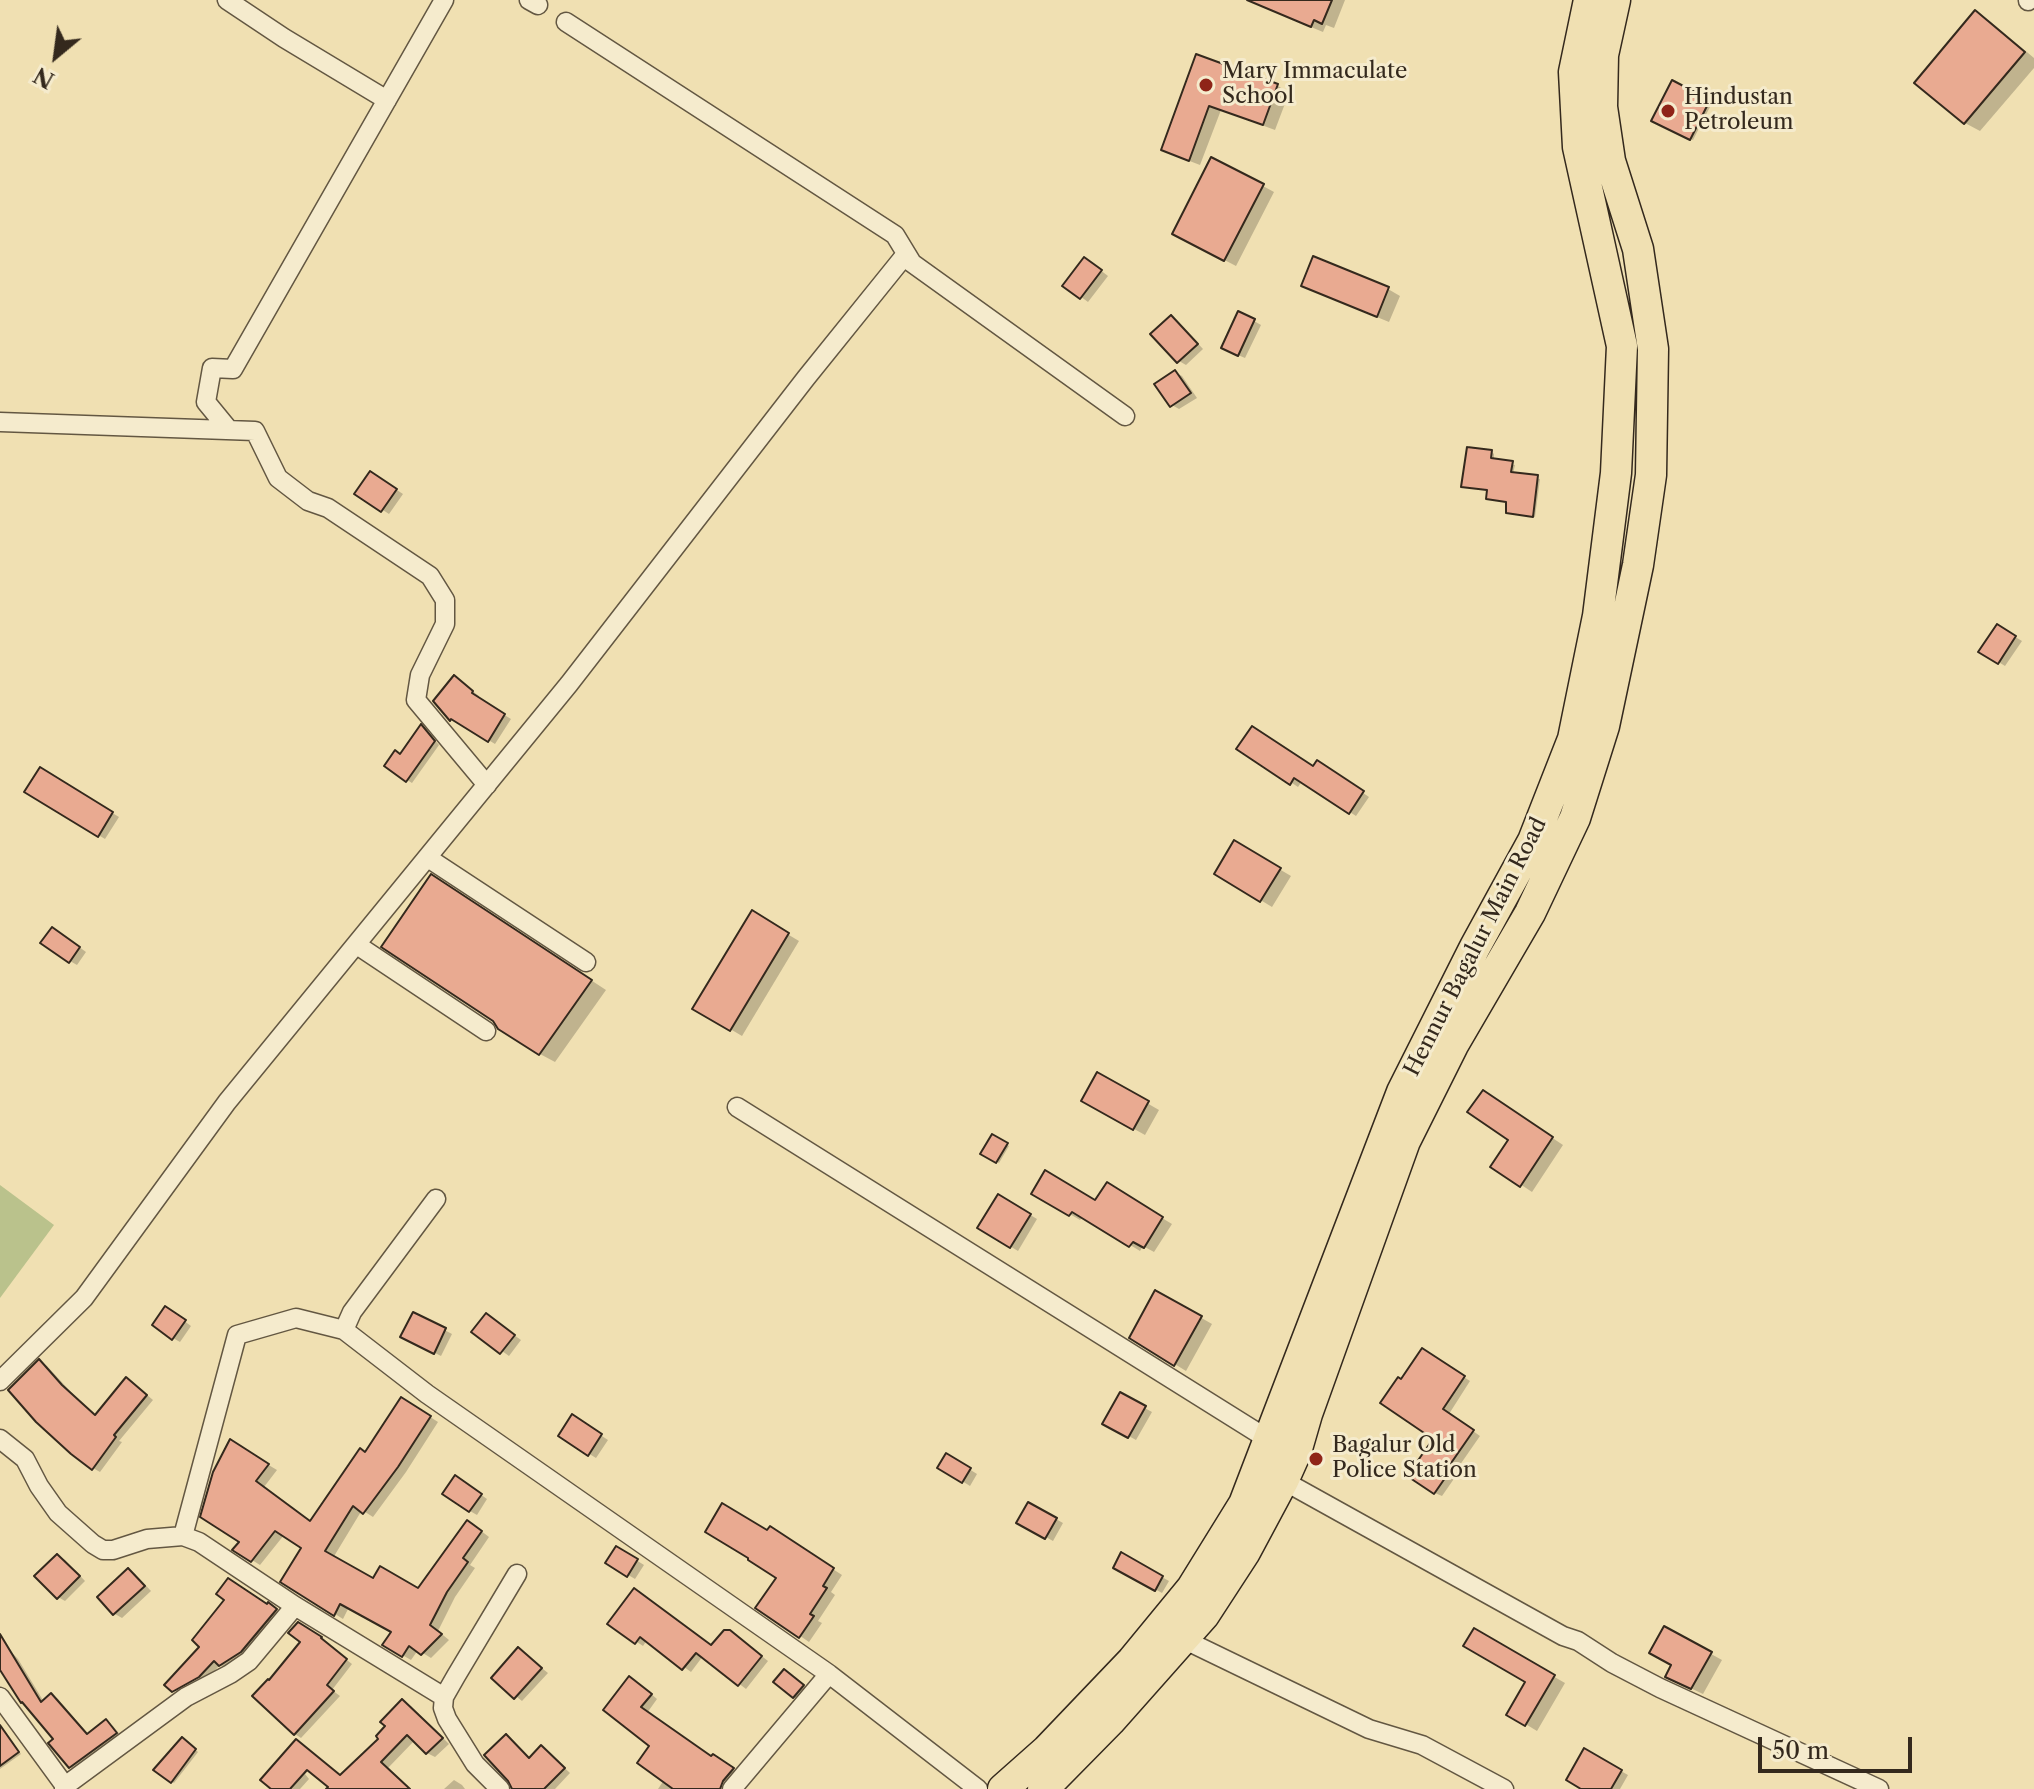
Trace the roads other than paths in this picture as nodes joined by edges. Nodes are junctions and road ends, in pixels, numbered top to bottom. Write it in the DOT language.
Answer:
graph roads {
  1 [pos="227,0"];
  2 [pos="444,0"];
  3 [pos="1589,0"];
  4 [pos="1615,0"];
  5 [pos="566,22"];
  6 [pos="387,100"];
  7 [pos="906,254"];
  8 [pos="1125,416"];
  9 [pos="0,422"];
  10 [pos="229,430"];
  11 [pos="487,785"];
  12 [pos="428,858"];
  13 [pos="357,945"];
  14 [pos="586,962"];
  15 [pos="486,1031"];
  16 [pos="737,1107"];
  17 [pos="436,1199"];
  18 [pos="344,1330"];
  19 [pos="0,1381"];
  20 [pos="0,1439"];
  21 [pos="1277,1460"];
  22 [pos="183,1536"];
  23 [pos="517,1574"];
  24 [pos="295,1606"];
  25 [pos="1183,1639"];
  26 [pos="829,1674"];
  27 [pos="0,1697"];
  28 [pos="444,1697"];
  29 [pos="64,1788"];
  30 [pos="500,1789"];
  31 [pos="732,1789"];
  32 [pos="978,1789"];
  33 [pos="1003,1789"];
  34 [pos="1043,1789"];
  35 [pos="1504,1789"];
  36 [pos="1879,1789"];
  1 -- 6 [label="street"];
  2 -- 6 [label="street"];
  3 -- 21 [label="main road, Hennur Bagalur Main Road"];
  4 -- 21 [label="main road, Hennur Bagalur Main Road"];
  5 -- 7 [label="street"];
  6 -- 10 [label="street"];
  7 -- 8 [label="street"];
  7 -- 11 [label="street"];
  9 -- 10 [label="street"];
  10 -- 11 [label="street"];
  11 -- 12 [label="street"];
  12 -- 13 [label="street"];
  12 -- 14 [label="street"];
  13 -- 15 [label="street"];
  13 -- 19 [label="street"];
  16 -- 21 [label="street"];
  17 -- 18 [label="street"];
  18 -- 22 [label="street"];
  18 -- 26 [label="street"];
  20 -- 22 [label="street"];
  21 -- 25 [label="main road, Hennur Bagalur Main Road"];
  21 -- 33 [label="main road, Hennur Bagalur Main Road"];
  21 -- 36 [label="street"];
  22 -- 24 [label="street"];
  23 -- 28 [label="street"];
  24 -- 28 [label="street"];
  24 -- 29 [label="street"];
  25 -- 34 [label="main road, Hennur Bagalur Main Road"];
  25 -- 35 [label="street"];
  26 -- 31 [label="street"];
  26 -- 32 [label="street"];
  27 -- 29 [label="street"];
  28 -- 30 [label="street"];
}
